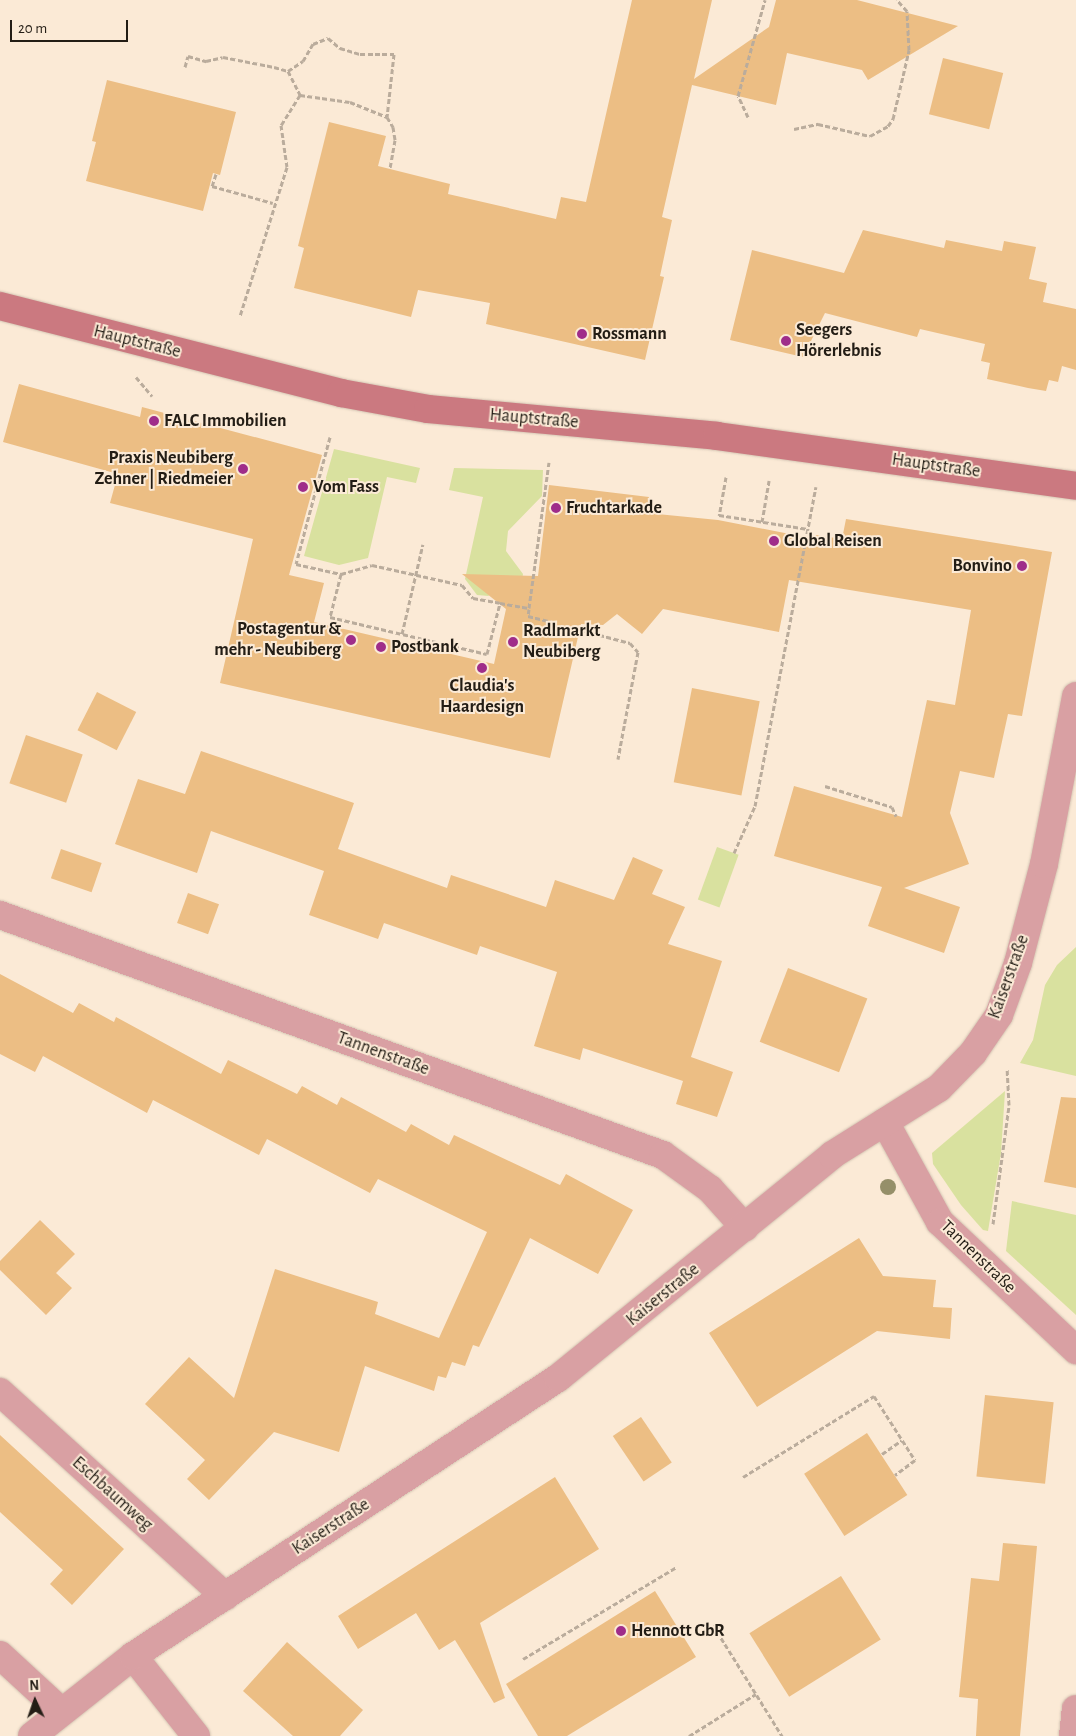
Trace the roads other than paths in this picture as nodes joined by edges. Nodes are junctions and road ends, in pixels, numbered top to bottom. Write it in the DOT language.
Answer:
graph roads {
  1 [pos="0,306"];
  2 [pos="1076,486"];
  3 [pos="1076,696"];
  4 [pos="0,915"];
  5 [pos="885,1122"];
  6 [pos="745,1228"];
  7 [pos="1076,1350"];
  8 [pos="0,1392"];
  9 [pos="225,1596"];
  10 [pos="0,1655"];
  11 [pos="133,1656"];
  12 [pos="1076,1709"];
  13 [pos="61,1712"];
  14 [pos="32,1736"];
  15 [pos="196,1736"];
  16 [pos="1074,1736"];
  1 -- 2 [label="street, Hauptstraße"];
  3 -- 5 [label="street, Kaiserstraße"];
  4 -- 6 [label="street, Tannenstraße"];
  5 -- 6 [label="street, Kaiserstraße"];
  5 -- 7 [label="street, Tannenstraße"];
  6 -- 9 [label="street, Kaiserstraße"];
  8 -- 9 [label="street, Eschbaumweg"];
  9 -- 11 [label="street, Kaiserstraße"];
  10 -- 13 [label="street"];
  11 -- 13 [label="street, Kaiserstraße"];
  11 -- 15 [label="street"];
  12 -- 16 [label="street"];
  13 -- 14 [label="street, Kaiserstraße"];
}
